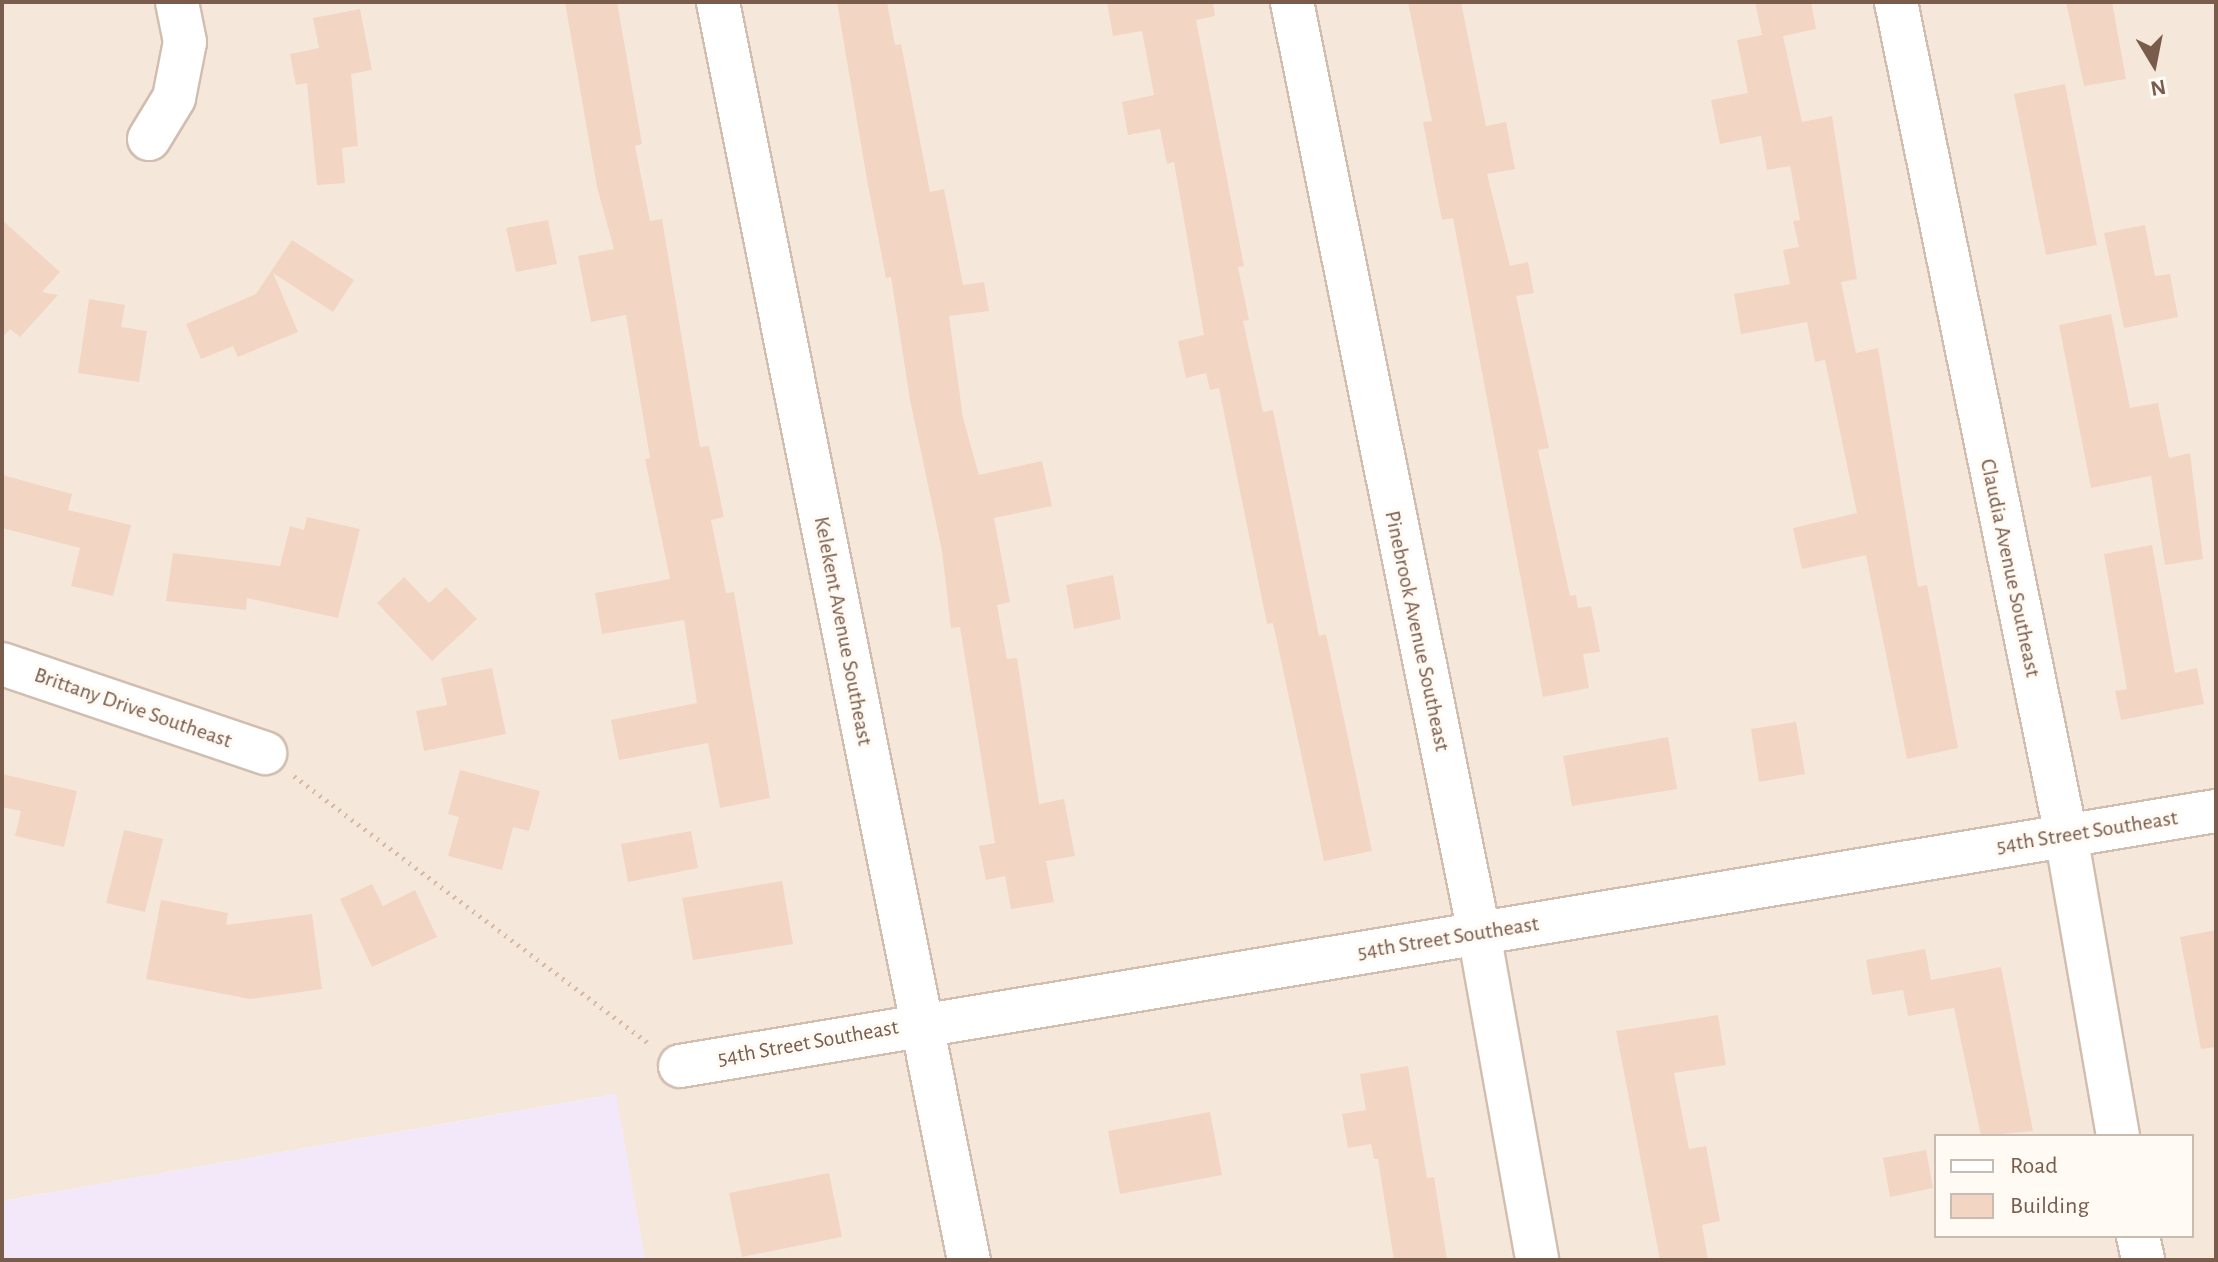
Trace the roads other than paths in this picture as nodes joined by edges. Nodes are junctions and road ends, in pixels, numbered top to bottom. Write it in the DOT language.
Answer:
graph roads {
  1 [pos="177,2"];
  2 [pos="718,2"];
  3 [pos="1292,2"];
  4 [pos="1896,2"];
  5 [pos="149,139"];
  6 [pos="2,664"];
  7 [pos="265,753"];
  8 [pos="2216,811"];
  9 [pos="2066,835"];
  10 [pos="1479,933"];
  11 [pos="921,1023"];
  12 [pos="680,1066"];
  13 [pos="2118,1134"];
  14 [pos="2138,1238"];
  15 [pos="969,1260"];
  16 [pos="1537,1260"];
  17 [pos="2143,1260"];
  1 -- 5 [label="street"];
  2 -- 11 [label="street, Kelekent Avenue Southeast"];
  3 -- 10 [label="street, Pinebrook Avenue Southeast"];
  4 -- 9 [label="street, Claudia Avenue Southeast"];
  6 -- 7 [label="street, Brittany Drive Southeast"];
  8 -- 9 [label="street, 54th Street Southeast"];
  9 -- 10 [label="street, 54th Street Southeast"];
  9 -- 13 [label="street, Claudia Avenue Southeast"];
  10 -- 11 [label="street, 54th Street Southeast"];
  10 -- 16 [label="street, Pinebrook Avenue Southeast"];
  11 -- 12 [label="street, 54th Street Southeast"];
  11 -- 15 [label="street, Kelekent Avenue Southeast"];
  14 -- 17 [label="street"];
}
